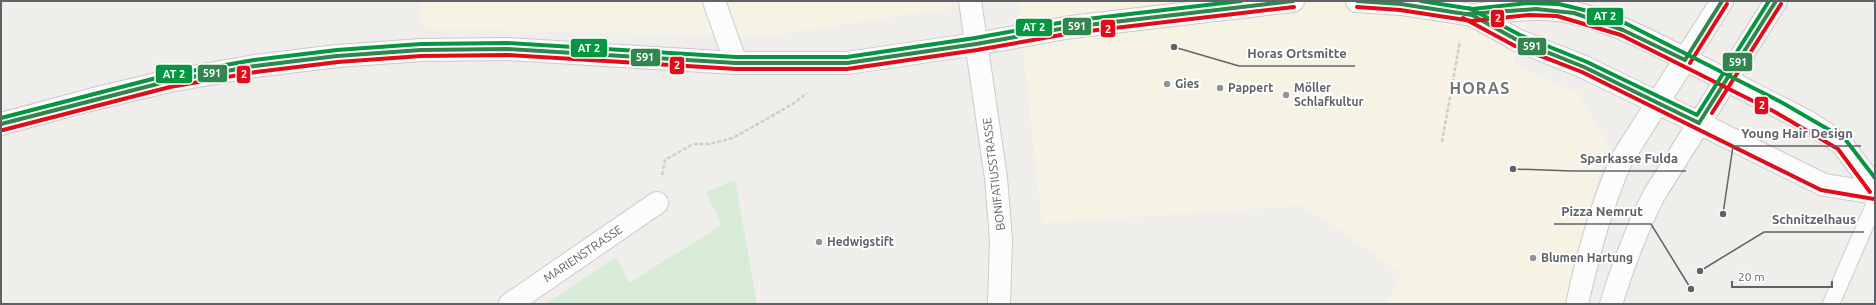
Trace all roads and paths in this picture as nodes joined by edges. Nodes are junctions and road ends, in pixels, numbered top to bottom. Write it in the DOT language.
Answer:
graph roads {
  1 [pos="714,1"];
  2 [pos="970,1"];
  3 [pos="1294,1"];
  4 [pos="1357,1"];
  5 [pos="1722,1"];
  6 [pos="1776,1"];
  7 [pos="1559,6"];
  8 [pos="1469,14"];
  9 [pos="976,44"];
  10 [pos="1685,60"];
  11 [pos="736,63"];
  12 [pos="1726,80"];
  13 [pos="810,91"];
  14 [pos="1658,103"];
  15 [pos="1698,123"];
  16 [pos="1,124"];
  17 [pos="1442,142"];
  18 [pos="1875,188"];
  19 [pos="1875,193"];
  20 [pos="657,203"];
  21 [pos="1875,203"];
  22 [pos="510,304"];
  23 [pos="999,304"];
  24 [pos="1577,304"];
  25 [pos="1611,304"];
  26 [pos="1831,304"];
  1 -- 11 [label="main road"];
  2 -- 9 [label="main road, BONIFATIUSSTRASSE"];
  3 -- 9 [label="main road"];
  4 -- 8 [label="main road"];
  5 -- 10 [label="main road"];
  6 -- 12 [label="main road"];
  7 -- 8 [label="main road"];
  7 -- 10 [label="main road"];
  8 -- 14 [label="main road"];
  8 -- 17 [label="path"];
  9 -- 11 [label="main road"];
  9 -- 23 [label="main road, BONIFATIUSSTRASSE"];
  10 -- 12 [label="main road"];
  10 -- 14 [label="main road"];
  11 -- 16 [label="main road"];
  12 -- 15 [label="main road"];
  12 -- 18 [label="main road"];
  13 -- 20 [label="path"];
  14 -- 15 [label="main road"];
  14 -- 24 [label="main road"];
  15 -- 19 [label="main road"];
  15 -- 25 [label="main road"];
  20 -- 22 [label="main road, MARIENSTRASSE"];
  21 -- 26 [label="lane"];
}
